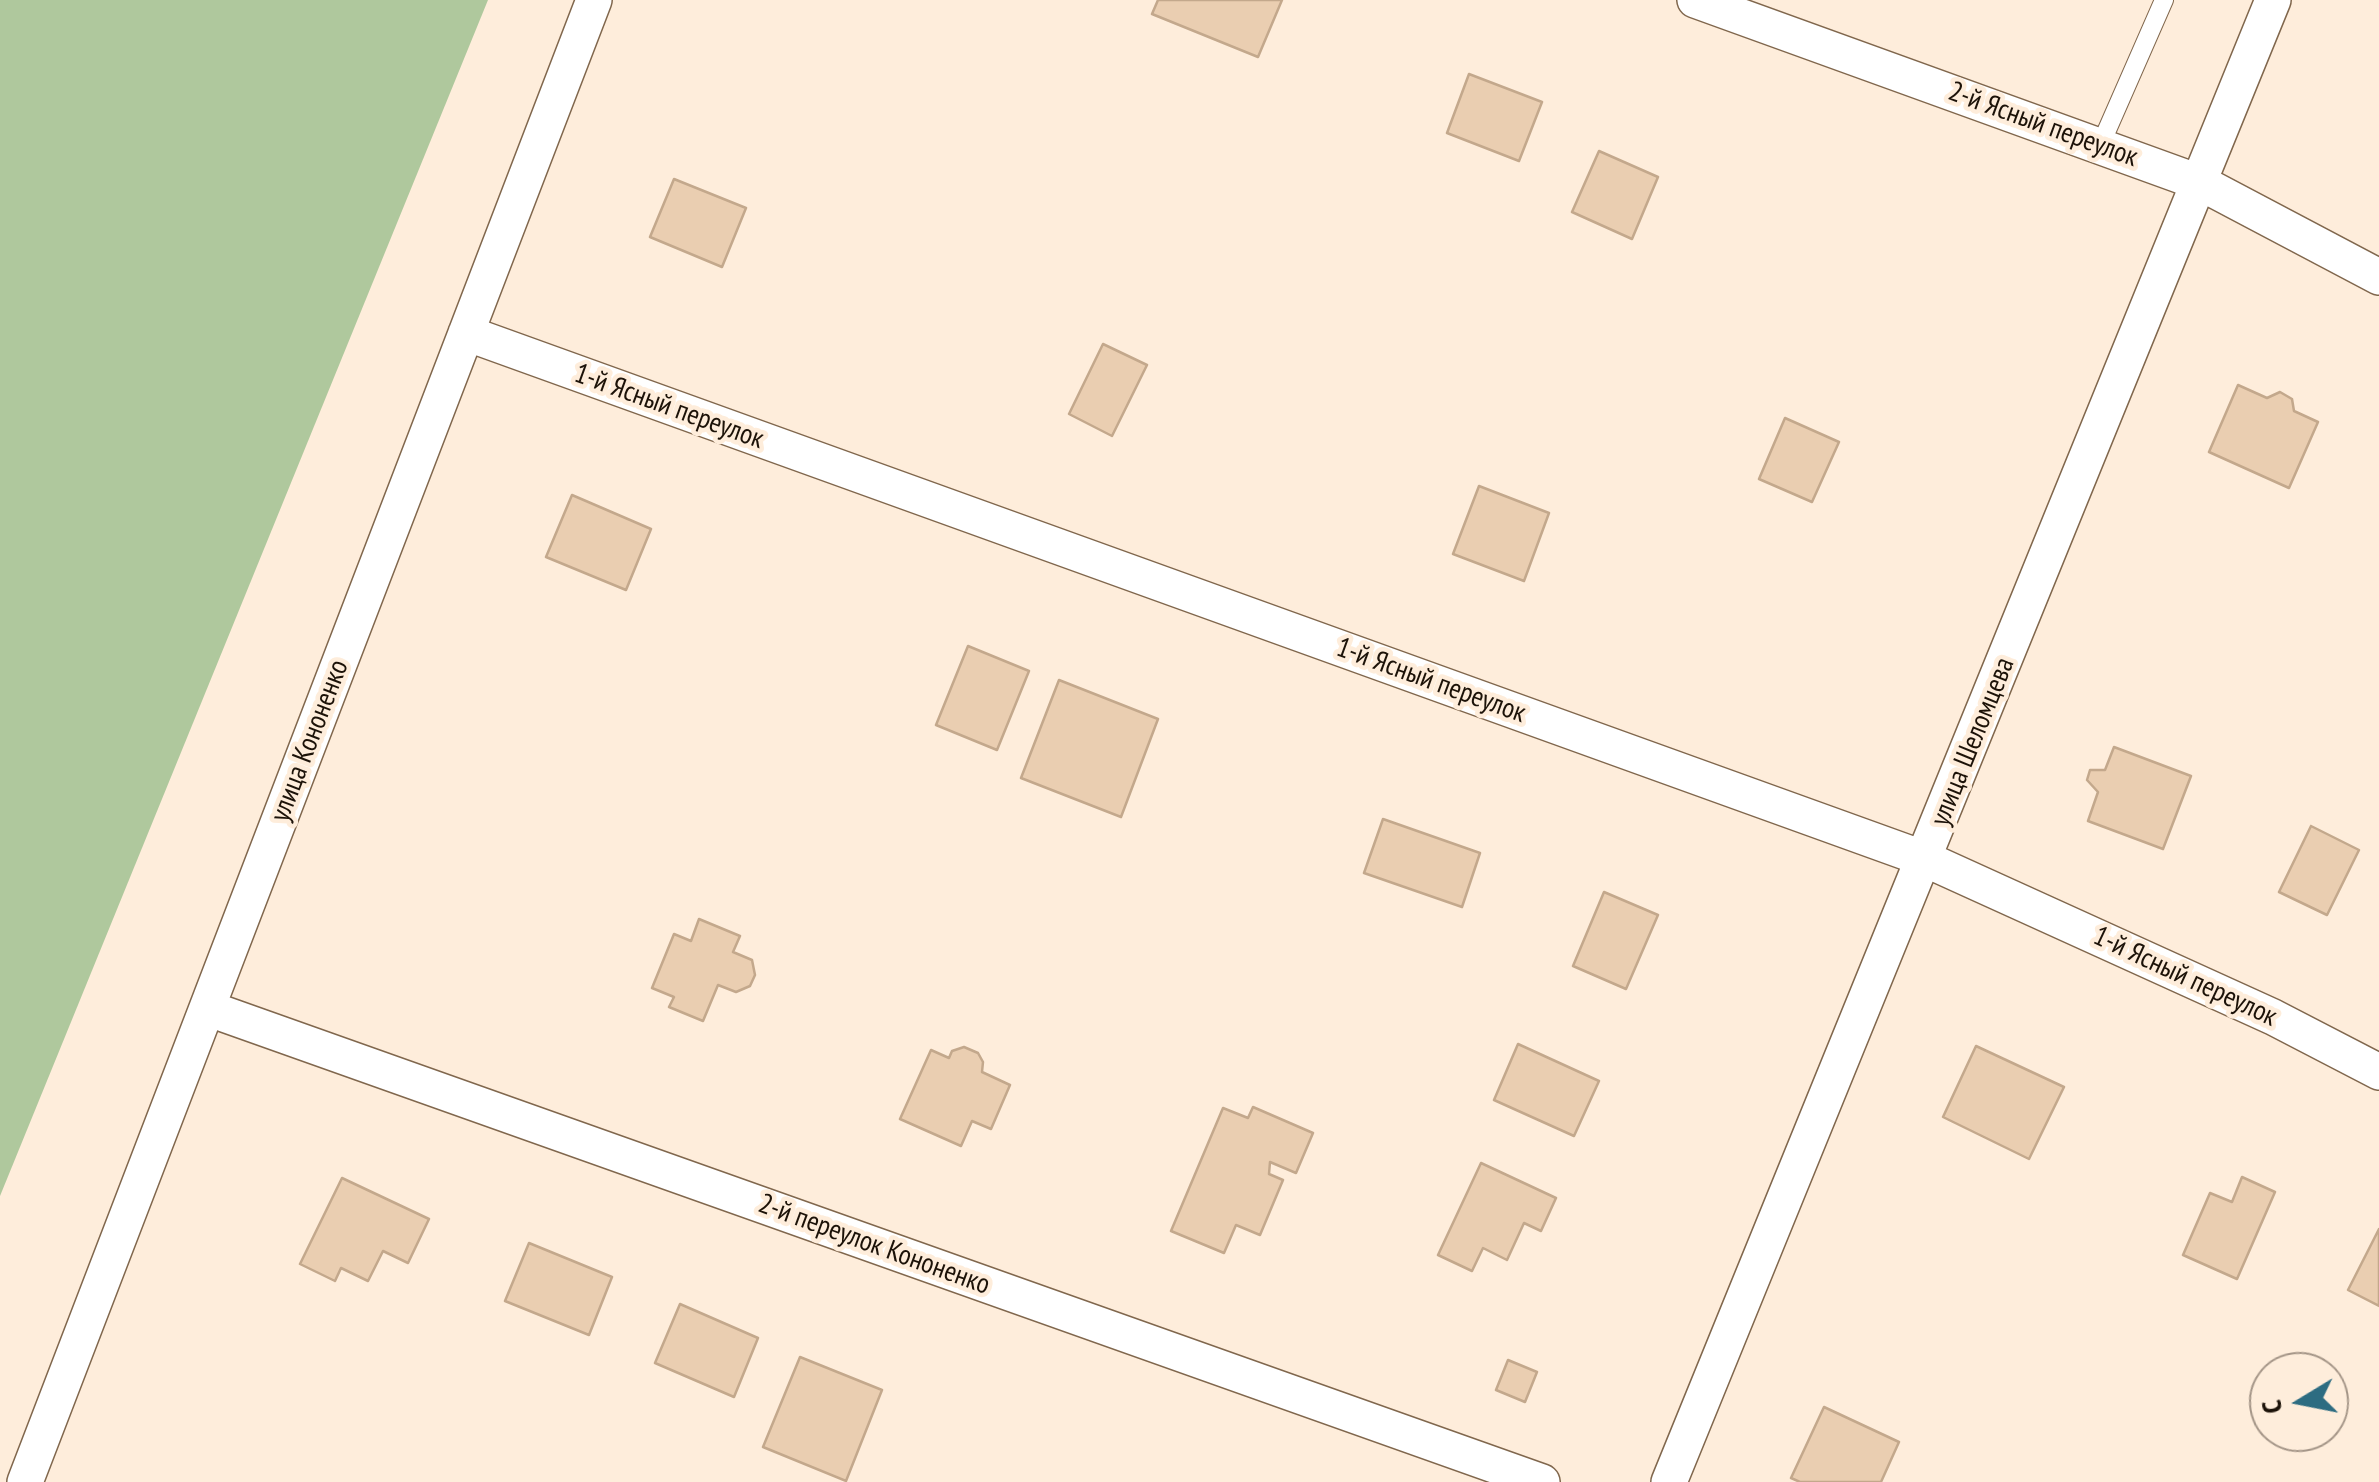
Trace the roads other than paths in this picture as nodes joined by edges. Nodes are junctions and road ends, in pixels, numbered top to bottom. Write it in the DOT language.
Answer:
graph roads {
  1 [pos="594,0"];
  2 [pos="1695,0"];
  3 [pos="2164,0"];
  4 [pos="2273,0"];
  5 [pos="2100,146"];
  6 [pos="2202,182"];
  7 [pos="2379,278"];
  8 [pos="466,333"];
  9 [pos="1925,860"];
  10 [pos="207,1008"];
  11 [pos="2379,1072"];
  12 [pos="25,1482"];
  13 [pos="1542,1482"];
  14 [pos="1670,1482"];
  1 -- 8 [label="street, улица Кононенко"];
  2 -- 5 [label="street, 2-й Ясный переулок"];
  3 -- 5 [label="lane"];
  4 -- 6 [label="street, улица Шеломцева"];
  5 -- 6 [label="street, 2-й Ясный переулок"];
  6 -- 7 [label="street, 2-й Ясный переулок"];
  6 -- 9 [label="street, улица Шеломцева"];
  8 -- 9 [label="street, 1-й Ясный переулок"];
  8 -- 10 [label="street, улица Кононенко"];
  9 -- 11 [label="street, 1-й Ясный переулок"];
  9 -- 14 [label="street, улица Шеломцева"];
  10 -- 12 [label="street, улица Кононенко"];
  10 -- 13 [label="street, 2-й переулок Кононенко"];
}
